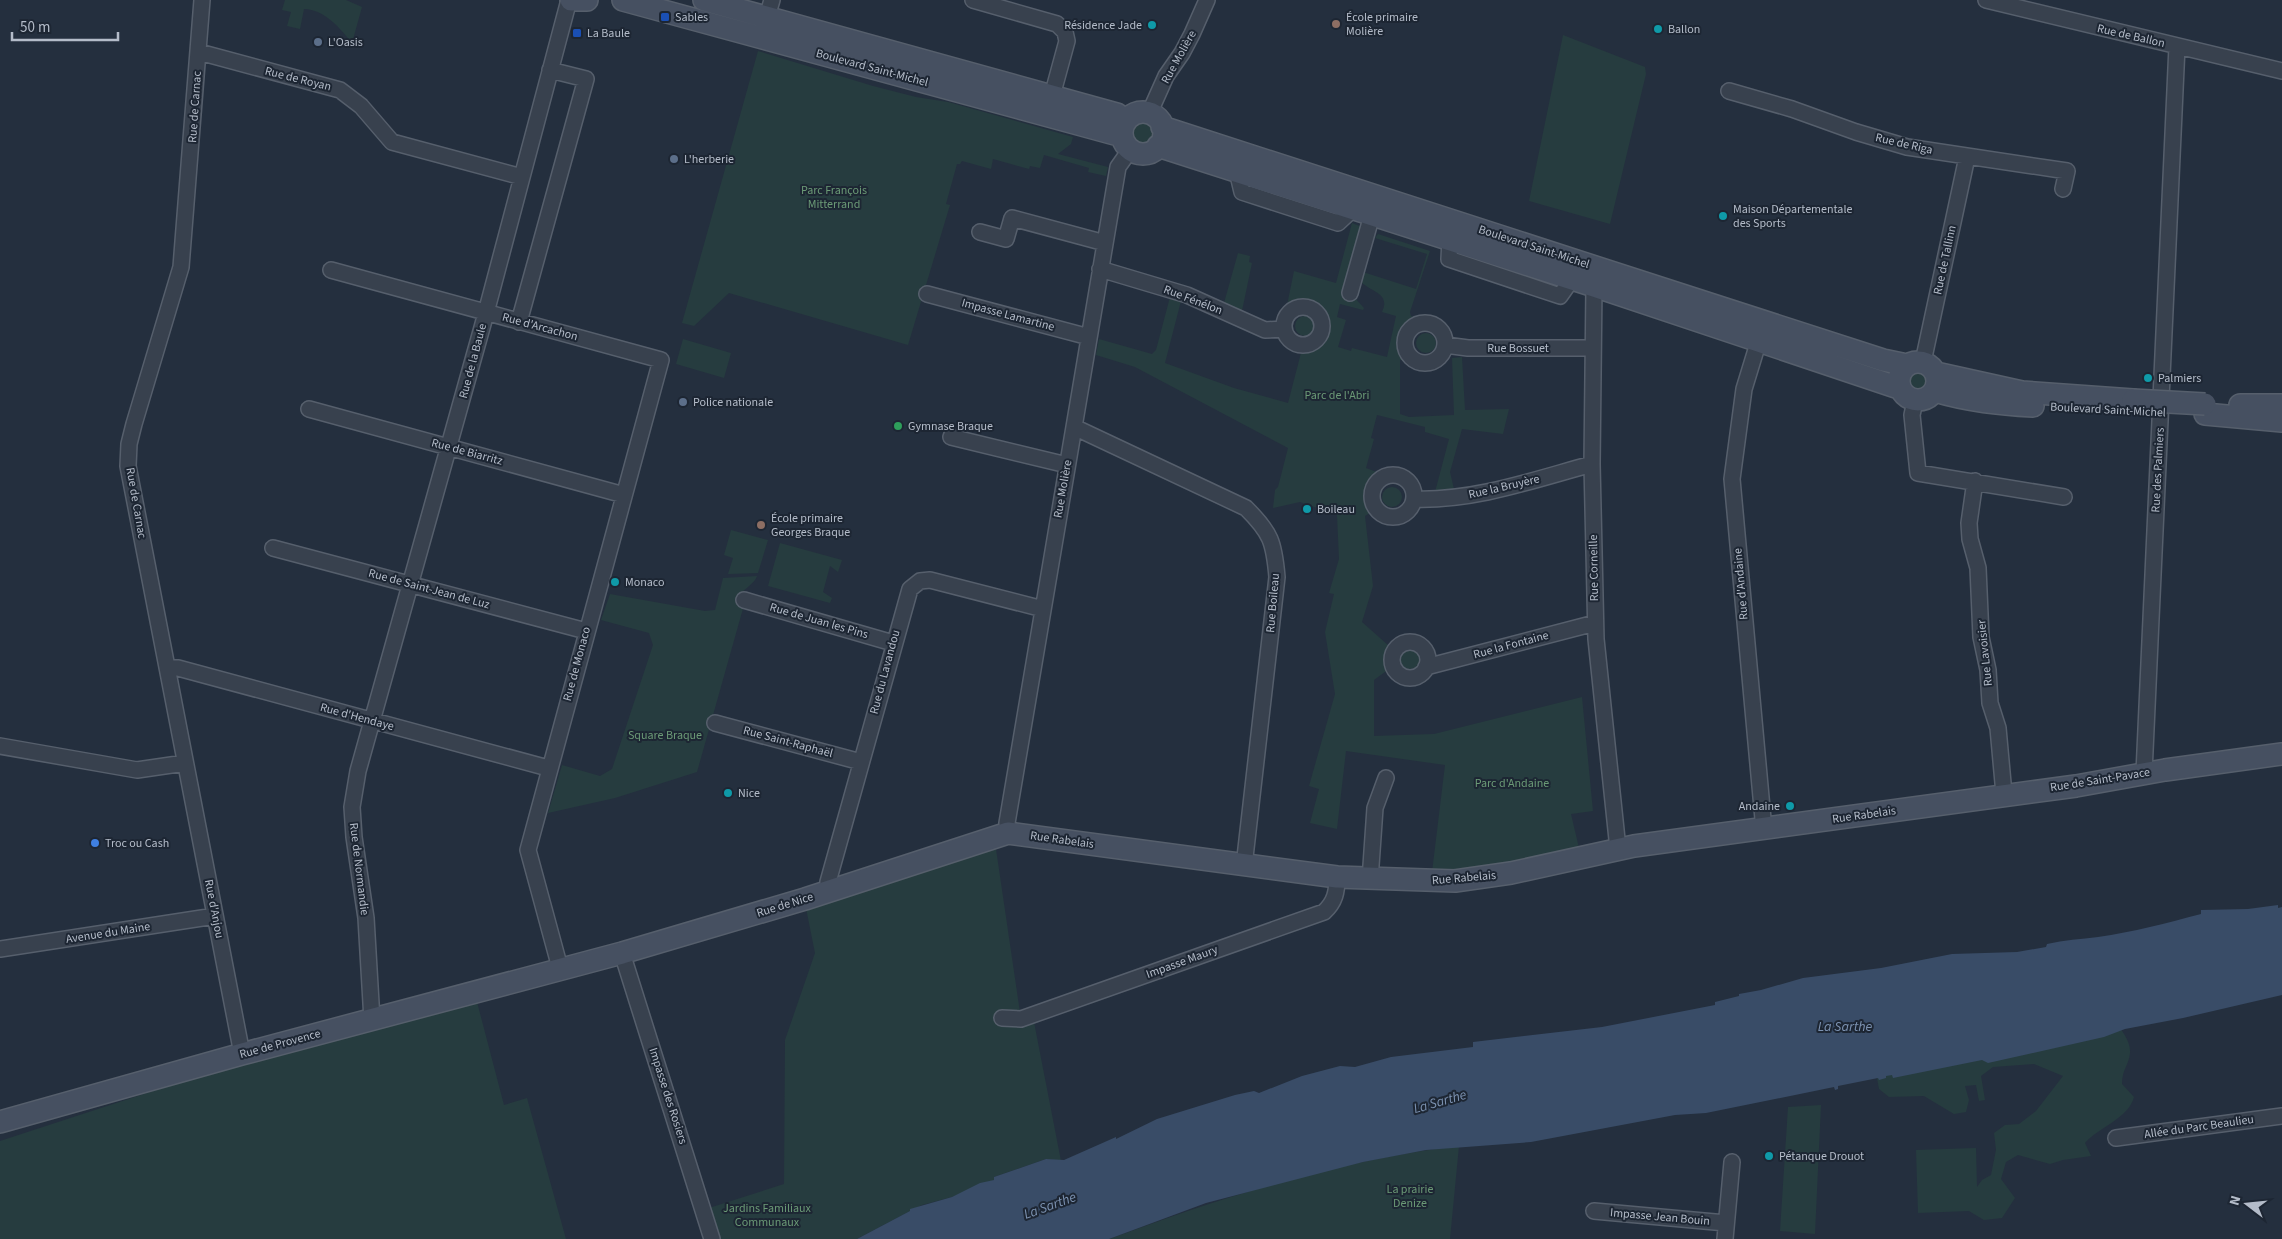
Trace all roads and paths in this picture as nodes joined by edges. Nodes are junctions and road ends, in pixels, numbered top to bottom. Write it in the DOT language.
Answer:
graph roads {
  1 [pos="202,0"];
  2 [pos="570,0"];
  3 [pos="587,0"];
  4 [pos="623,0"];
  5 [pos="704,0"];
  6 [pos="974,0"];
  7 [pos="1207,0"];
  8 [pos="1986,0"];
  9 [pos="769,9"];
  10 [pos="761,38"];
  11 [pos="2177,46"];
  12 [pos="199,52"];
  13 [pos="550,70"];
  14 [pos="2280,72"];
  15 [pos="1729,91"];
  16 [pos="1052,96"];
  17 [pos="1157,129"];
  18 [pos="1126,136"];
  19 [pos="1967,157"];
  20 [pos="522,177"];
  21 [pos="2063,189"];
  22 [pos="1363,212"];
  23 [pos="980,232"];
  24 [pos="1105,243"];
  25 [pos="1100,269"];
  26 [pos="331,270"];
  27 [pos="1594,286"];
  28 [pos="1350,293"];
  29 [pos="927,294"];
  30 [pos="486,313"];
  31 [pos="519,322"];
  32 [pos="1284,329"];
  33 [pos="1089,337"];
  34 [pos="1759,340"];
  35 [pos="1444,345"];
  36 [pos="1592,348"];
  37 [pos="661,360"];
  38 [pos="1925,373"];
  39 [pos="1907,394"];
  40 [pos="2282,405"];
  41 [pos="309,409"];
  42 [pos="2205,409"];
  43 [pos="2282,421"];
  44 [pos="1074,427"];
  45 [pos="951,436"];
  46 [pos="449,447"];
  47 [pos="1592,464"];
  48 [pos="1067,465"];
  49 [pos="1975,481"];
  50 [pos="624,494"];
  51 [pos="2064,497"];
  52 [pos="1414,499"];
  53 [pos="272,548"];
  54 [pos="411,584"];
  55 [pos="744,600"];
  56 [pos="1043,609"];
  57 [pos="1595,623"];
  58 [pos="586,630"];
  59 [pos="893,643"];
  60 [pos="166,667"];
  61 [pos="1426,668"];
  62 [pos="373,721"];
  63 [pos="715,723"];
  64 [pos="0,746"];
  65 [pos="2282,754"];
  66 [pos="861,762"];
  67 [pos="185,763"];
  68 [pos="548,768"];
  69 [pos="2144,773"];
  70 [pos="1386,778"];
  71 [pos="2004,794"];
  72 [pos="1918,808"];
  73 [pos="1764,830"];
  74 [pos="1008,833"];
  75 [pos="1618,850"];
  76 [pos="1244,866"];
  77 [pos="1337,877"];
  78 [pos="1370,880"];
  79 [pos="828,891"];
  80 [pos="215,916"];
  81 [pos="0,950"];
  82 [pos="622,953"];
  83 [pos="560,968"];
  84 [pos="1002,1018"];
  85 [pos="372,1020"];
  86 [pos="242,1054"];
  87 [pos="2282,1116"];
  88 [pos="0,1122"];
  89 [pos="2116,1138"];
  90 [pos="1732,1162"];
  91 [pos="1594,1211"];
  92 [pos="1726,1223"];
  93 [pos="712,1239"];
  94 [pos="1725,1239"];
  1 -- 12 [label="street, Rue de Carnac"];
  2 -- 3 [label="main road"];
  2 -- 13 [label="street, Rue de la Baule"];
  4 -- 10 [label="main road, Boulevard Saint-Michel"];
  5 -- 9 [label="main road, Boulevard Saint-Michel"];
  6 -- 16 [label="street"];
  7 -- 17 [label="street, Rue Molière"];
  8 -- 11 [label="street, Rue de Ballon"];
  9 -- 10 [label="street"];
  9 -- 16 [label="main road, Boulevard Saint-Michel"];
  10 -- 18 [label="main road, Boulevard Saint-Michel"];
  11 -- 14 [label="street, Rue de Ballon"];
  11 -- 69 [label="street, Rue des Palmiers"];
  12 -- 20 [label="street, Rue de Royan"];
  12 -- 60 [label="street, Rue de Carnac"];
  13 -- 20 [label="street, Rue de la Baule"];
  13 -- 31 [label="street"];
  15 -- 19 [label="street, Rue de Riga"];
  16 -- 18 [label="main road, Boulevard Saint-Michel"];
  17 -- 18 [label="main road"];
  17 -- 18 [label="main road"];
  17 -- 22 [label="main road, Boulevard Saint-Michel"];
  17 -- 38 [label="main road, Boulevard Saint-Michel"];
  18 -- 24 [label="street, Rue Molière"];
  19 -- 21 [label="street, Rue de Riga"];
  19 -- 38 [label="street, Rue de Tallinn"];
  20 -- 30 [label="street, Rue de la Baule"];
  22 -- 27 [label="main road, Boulevard Saint-Michel"];
  22 -- 28 [label="street"];
  23 -- 24 [label="street"];
  24 -- 25 [label="street, Rue Molière"];
  25 -- 32 [label="street, Rue Fénélon"];
  25 -- 33 [label="street, Rue Molière"];
  26 -- 30 [label="street, Rue d'Arcachon"];
  27 -- 34 [label="main road, Boulevard Saint-Michel"];
  27 -- 36 [label="street, Rue Corneille"];
  29 -- 33 [label="street, Impasse Lamartine"];
  30 -- 31 [label="street, Rue d'Arcachon"];
  30 -- 46 [label="street, Rue de la Baule"];
  31 -- 37 [label="street, Rue d'Arcachon"];
  33 -- 44 [label="street, Rue Molière"];
  34 -- 39 [label="main road, Boulevard Saint-Michel"];
  34 -- 73 [label="street, Rue d'Andaine"];
  35 -- 36 [label="street, Rue Bossuet"];
  36 -- 47 [label="street, Rue Corneille"];
  37 -- 50 [label="street, Rue de Monaco"];
  38 -- 39 [label="main road"];
  38 -- 39 [label="main road"];
  38 -- 42 [label="main road, Boulevard Saint-Michel"];
  39 -- 49 [label="street"];
  40 -- 42 [label="main road, Boulevard Saint-Michel"];
  41 -- 46 [label="street, Rue de Biarritz"];
  42 -- 43 [label="main road, Boulevard Saint-Michel"];
  44 -- 48 [label="street, Rue Molière"];
  44 -- 76 [label="street, Rue Boileau"];
  45 -- 48 [label="street"];
  46 -- 50 [label="street, Rue de Biarritz"];
  46 -- 54 [label="street, Rue de la Baule"];
  47 -- 52 [label="street, Rue la Bruyère"];
  47 -- 57 [label="street, Rue Corneille"];
  48 -- 56 [label="street, Rue Molière"];
  49 -- 51 [label="street"];
  49 -- 71 [label="street, Rue Lavoisier"];
  50 -- 58 [label="street, Rue de Monaco"];
  53 -- 54 [label="street, Rue de Saint-Jean de Luz"];
  54 -- 58 [label="street, Rue de Saint-Jean de Luz"];
  54 -- 62 [label="street, Rue de la Baule"];
  55 -- 59 [label="street, Rue de Juan les Pins"];
  56 -- 59 [label="street, Rue du Lavandou"];
  56 -- 74 [label="street, Rue Molière"];
  57 -- 61 [label="street, Rue la Fontaine"];
  57 -- 75 [label="street, Rue Corneille"];
  58 -- 68 [label="street, Rue de Monaco"];
  59 -- 66 [label="street, Rue du Lavandou"];
  60 -- 62 [label="street, Rue d'Hendaye"];
  60 -- 67 [label="street, Rue de Carnac"];
  62 -- 68 [label="street, Rue d'Hendaye"];
  62 -- 85 [label="street, Rue de Normandie"];
  63 -- 66 [label="street, Rue Saint-Raphaël"];
  64 -- 67 [label="street"];
  65 -- 69 [label="main road, Rue de Saint-Pavace"];
  66 -- 79 [label="street, Rue du Lavandou"];
  67 -- 80 [label="street, Rue d'Anjou"];
  68 -- 83 [label="street, Rue de Monaco"];
  69 -- 71 [label="main road, Rue de Saint-Pavace"];
  70 -- 78 [label="street"];
  71 -- 72 [label="main road, Rue de Saint-Pavace"];
  72 -- 73 [label="main road, Rue Rabelais"];
  73 -- 75 [label="main road, Rue Rabelais"];
  74 -- 76 [label="main road, Rue Rabelais"];
  74 -- 79 [label="main road, Rue de Nice"];
  75 -- 78 [label="main road, Rue Rabelais"];
  76 -- 77 [label="main road, Rue Rabelais"];
  77 -- 78 [label="main road, Rue Rabelais"];
  77 -- 84 [label="street, Impasse Maury"];
  79 -- 82 [label="main road, Rue de Nice"];
  80 -- 81 [label="street, Avenue du Maine"];
  80 -- 86 [label="street, Rue d'Anjou"];
  82 -- 83 [label="main road, Rue de Nice"];
  82 -- 93 [label="street, Impasse des Rosiers"];
  83 -- 85 [label="main road, Rue de Provence"];
  85 -- 86 [label="main road, Rue de Provence"];
  86 -- 88 [label="main road, Rue de Provence"];
  87 -- 89 [label="street, Allée du Parc Beaulieu"];
  90 -- 92 [label="street"];
  91 -- 92 [label="street, Impasse Jean Bouin"];
  92 -- 94 [label="street"];
}
